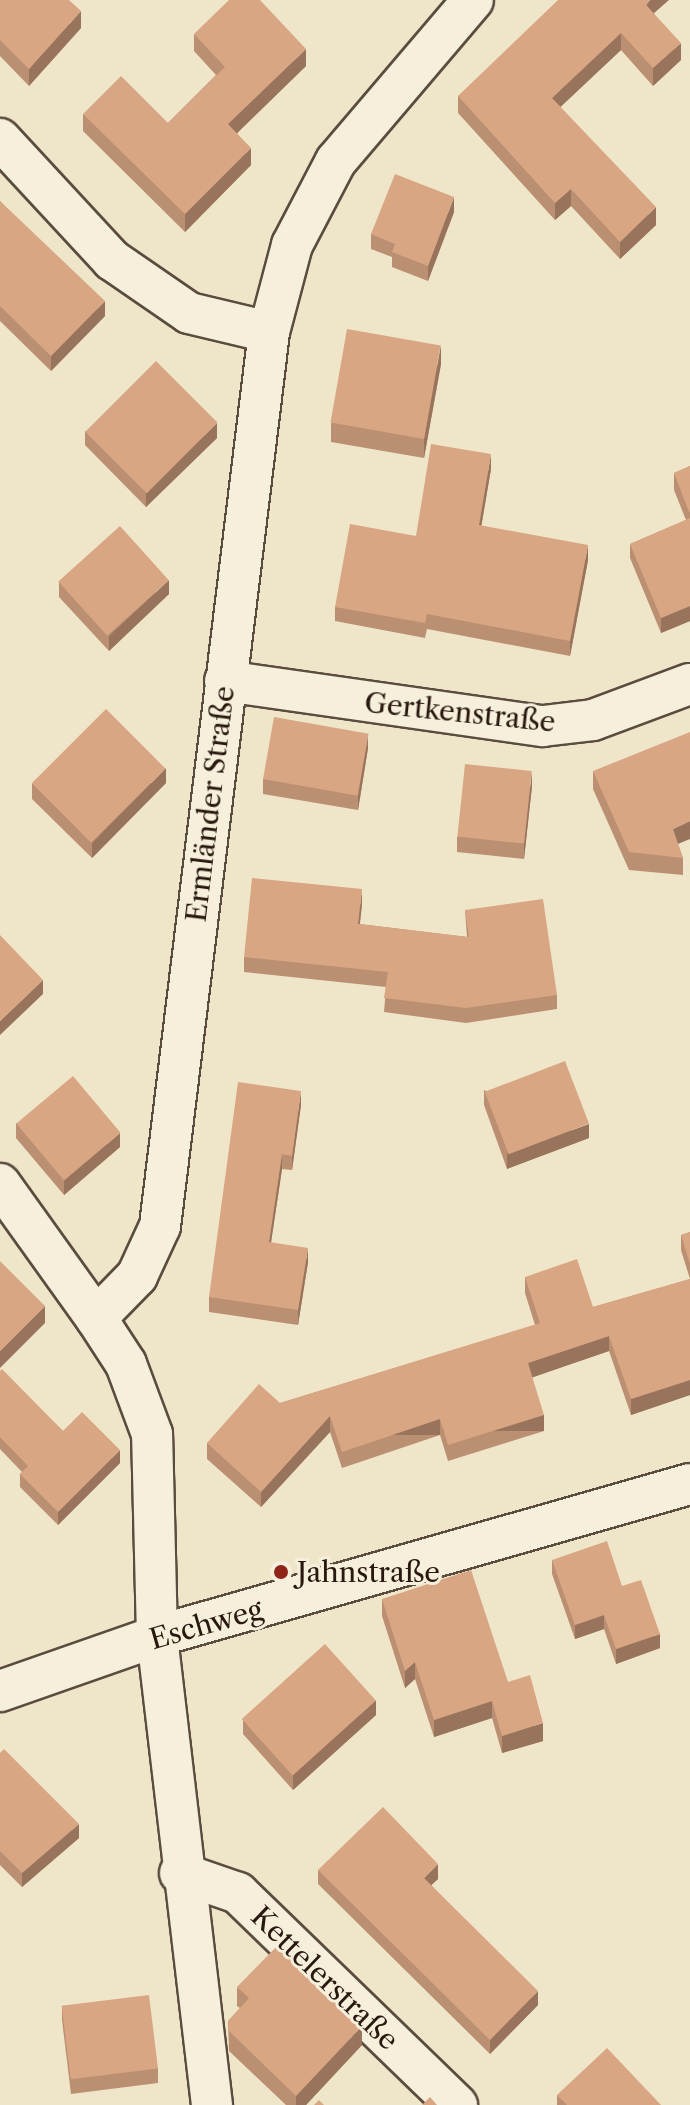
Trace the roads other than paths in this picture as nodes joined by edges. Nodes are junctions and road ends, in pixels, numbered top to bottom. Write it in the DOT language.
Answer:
graph roads {
  1 [pos="473,0"];
  2 [pos="0,139"];
  3 [pos="269,332"];
  4 [pos="225,681"];
  5 [pos="690,684"];
  6 [pos="0,1184"];
  7 [pos="96,1318"];
  8 [pos="690,1484"];
  9 [pos="157,1636"];
  10 [pos="0,1691"];
  11 [pos="180,1873"];
  12 [pos="212,2105"];
  13 [pos="457,2105"];
  1 -- 3 [label="street, Ermländer Straße"];
  2 -- 3 [label="street"];
  3 -- 4 [label="street, Ermländer Straße"];
  4 -- 5 [label="street, Gertkenstraße"];
  4 -- 7 [label="street, Ermländer Straße"];
  6 -- 7 [label="street"];
  7 -- 9 [label="street"];
  8 -- 9 [label="street, Eschweg"];
  9 -- 10 [label="street, Eschweg"];
  9 -- 11 [label="street"];
  11 -- 12 [label="street"];
  11 -- 13 [label="street, Kettelerstraße"];
}
